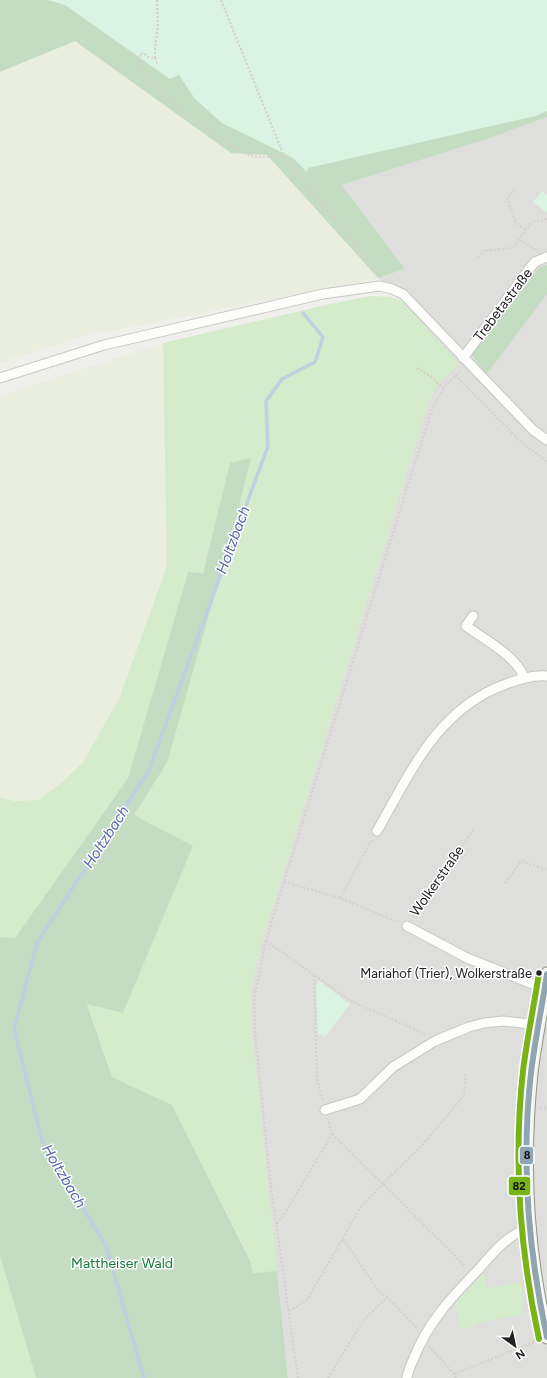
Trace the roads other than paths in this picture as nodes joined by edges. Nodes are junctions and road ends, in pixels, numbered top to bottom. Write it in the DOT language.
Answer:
graph roads {
  1 [pos="547,257"];
  2 [pos="463,358"];
  3 [pos="0,378"];
  4 [pos="547,440"];
  5 [pos="473,616"];
  6 [pos="547,676"];
  7 [pos="524,677"];
  8 [pos="377,831"];
  9 [pos="407,926"];
  10 [pos="546,980"];
  11 [pos="538,1025"];
  12 [pos="325,1110"];
  13 [pos="529,1228"];
  14 [pos="543,1338"];
  15 [pos="407,1378"];
  1 -- 2 [label="street, Trebetastraße"];
  2 -- 3 [label="street"];
  2 -- 4 [label="street"];
  5 -- 7 [label="street"];
  6 -- 7 [label="street"];
  7 -- 8 [label="street"];
  9 -- 10 [label="street, Wolkerstraße"];
  10 -- 11 [label="street"];
  11 -- 12 [label="street"];
  11 -- 13 [label="street"];
  13 -- 14 [label="street"];
  13 -- 15 [label="street"];
}
